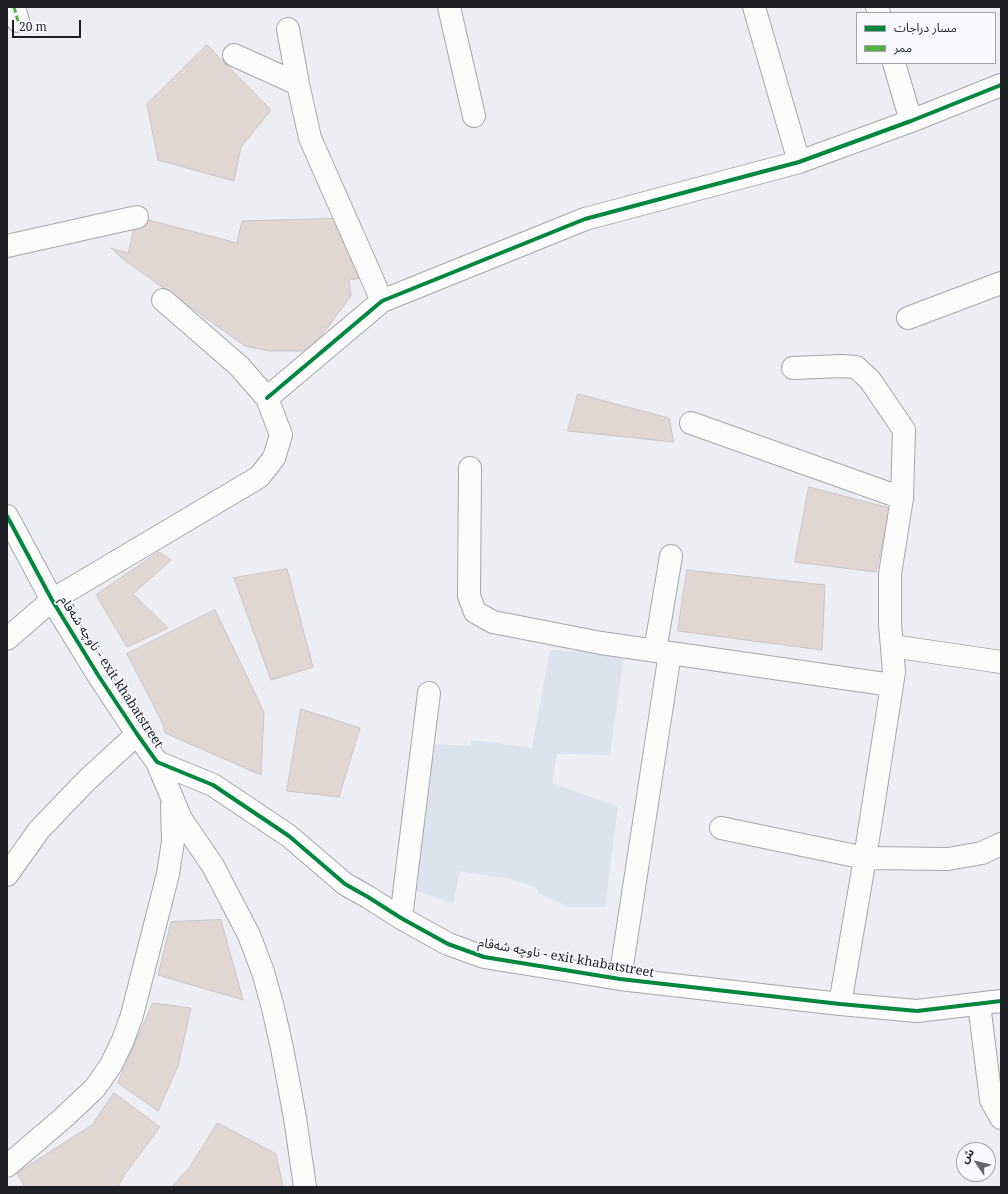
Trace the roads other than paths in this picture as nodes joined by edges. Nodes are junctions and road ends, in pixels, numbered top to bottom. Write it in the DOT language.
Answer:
graph roads {
  1 [pos="449,7"];
  2 [pos="754,7"];
  3 [pos="288,29"];
  4 [pos="234,55"];
  5 [pos="894,64"];
  6 [pos="298,84"];
  7 [pos="1001,85"];
  8 [pos="474,116"];
  9 [pos="911,121"];
  10 [pos="799,162"];
  11 [pos="137,217"];
  12 [pos="7,246"];
  13 [pos="1001,283"];
  14 [pos="163,300"];
  15 [pos="382,301"];
  16 [pos="908,318"];
  17 [pos="793,368"];
  18 [pos="267,398"];
  19 [pos="691,423"];
  20 [pos="470,468"];
  21 [pos="902,498"];
  22 [pos="7,516"];
  23 [pos="671,556"];
  24 [pos="52,600"];
  25 [pos="7,639"];
  26 [pos="892,646"];
  27 [pos="662,652"];
  28 [pos="1001,662"];
  29 [pos="892,685"];
  30 [pos="429,693"];
  31 [pos="137,734"];
  32 [pos="158,762"];
  33 [pos="171,796"];
  34 [pos="721,828"];
  35 [pos="1001,844"];
  36 [pos="865,858"];
  37 [pos="7,874"];
  38 [pos="401,918"];
  39 [pos="620,980"];
  40 [pos="1001,1001"];
  41 [pos="840,1004"];
  42 [pos="979,1004"];
  43 [pos="1001,1118"];
  44 [pos="7,1166"];
  45 [pos="305,1187"];
  1 -- 8 [label="street"];
  2 -- 10 [label="street"];
  3 -- 6 [label="street"];
  4 -- 6 [label="street"];
  5 -- 9 [label="street"];
  6 -- 15 [label="street"];
  7 -- 9 [label="street"];
  9 -- 10 [label="street"];
  10 -- 15 [label="street"];
  11 -- 12 [label="street"];
  13 -- 16 [label="street"];
  14 -- 18 [label="street"];
  15 -- 18 [label="street"];
  17 -- 21 [label="street"];
  18 -- 24 [label="street"];
  19 -- 21 [label="street"];
  20 -- 27 [label="street"];
  21 -- 26 [label="street"];
  22 -- 24 [label="street, ناوچە شەقام - exit khabatstreet"];
  23 -- 27 [label="street"];
  24 -- 25 [label="street"];
  24 -- 31 [label="street, ناوچە شەقام - exit khabatstreet"];
  26 -- 28 [label="street"];
  26 -- 29 [label="street"];
  27 -- 29 [label="street"];
  27 -- 39 [label="street"];
  29 -- 36 [label="street"];
  30 -- 38 [label="street"];
  31 -- 32 [label="street, ناوچە شەقام - exit khabatstreet"];
  31 -- 37 [label="street"];
  32 -- 33 [label="street"];
  32 -- 38 [label="street, ناوچە شەقام - exit khabatstreet"];
  33 -- 44 [label="street"];
  33 -- 45 [label="street"];
  34 -- 36 [label="street"];
  35 -- 36 [label="street"];
  36 -- 41 [label="street"];
  38 -- 39 [label="street, ناوچە شەقام - exit khabatstreet"];
  39 -- 41 [label="street, ناوچە شەقام - exit khabatstreet"];
  40 -- 42 [label="street, ناوچە شەقام - exit khabatstreet"];
  41 -- 42 [label="street, ناوچە شەقام - exit khabatstreet"];
  42 -- 43 [label="street"];
}
